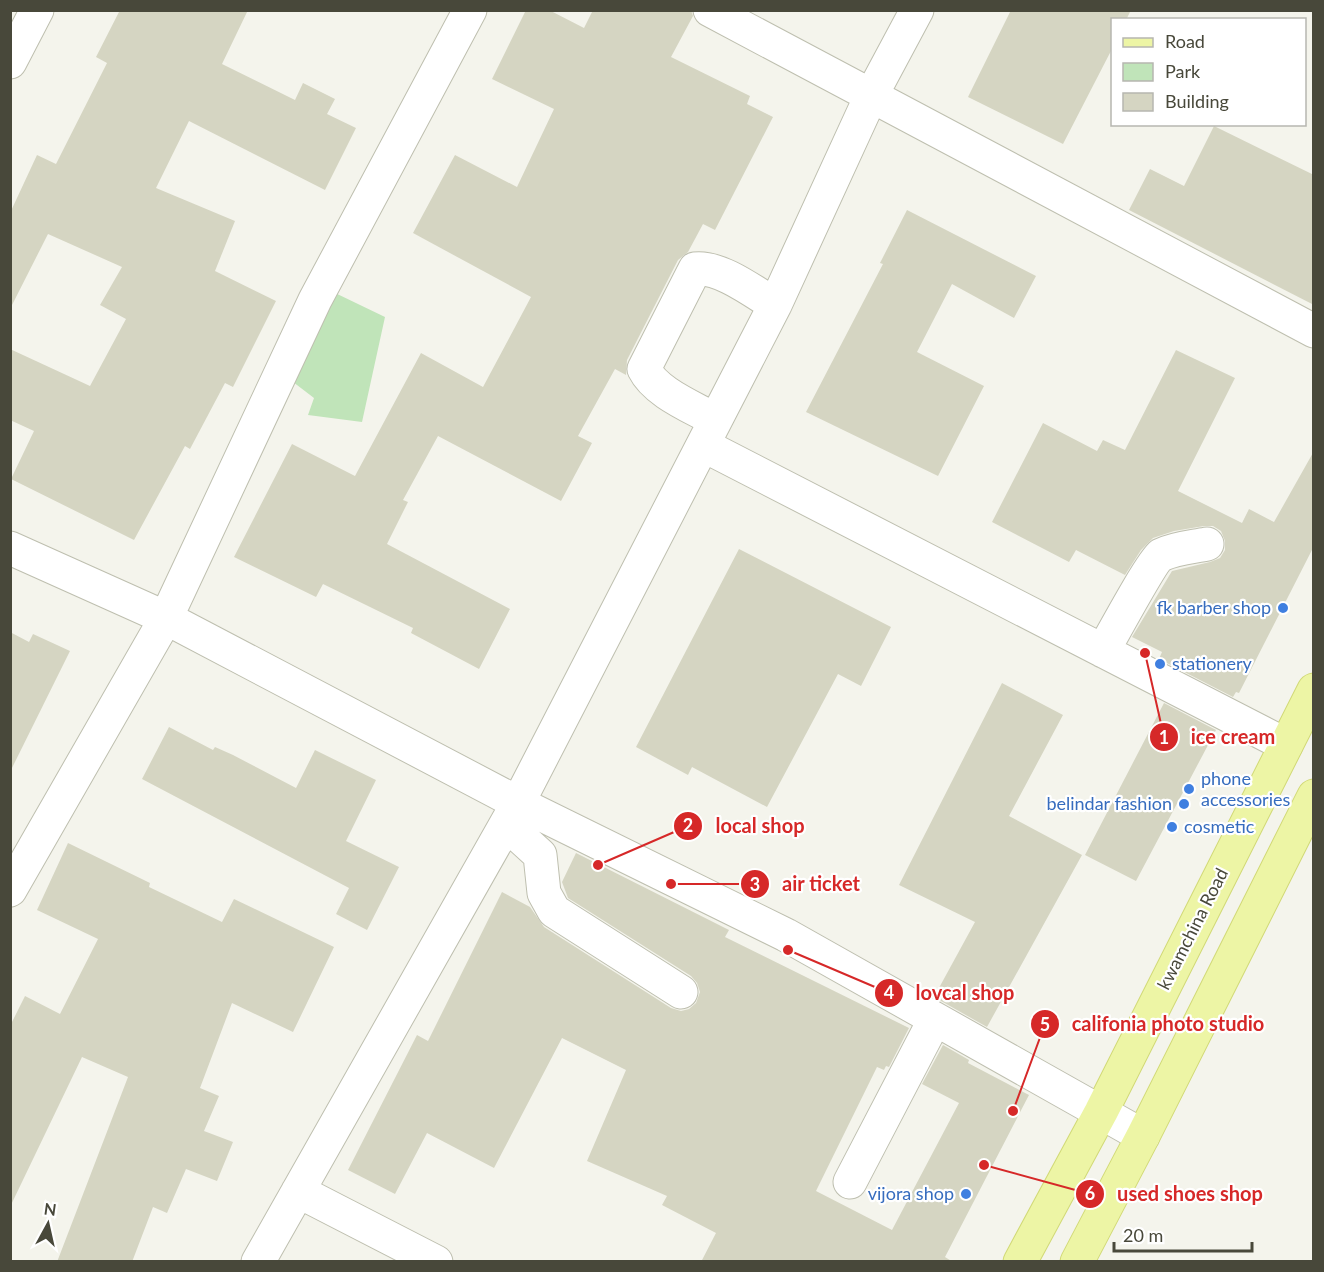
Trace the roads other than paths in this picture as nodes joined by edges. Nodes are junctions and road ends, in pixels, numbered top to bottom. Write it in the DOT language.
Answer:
graph roads {
  1 [pos="37,10"];
  2 [pos="470,10"];
  3 [pos="710,10"];
  4 [pos="917,10"];
  5 [pos="10,62"];
  6 [pos="871,96"];
  7 [pos="775,305"];
  8 [pos="1314,331"];
  9 [pos="709,433"];
  10 [pos="1207,544"];
  11 [pos="10,548"];
  12 [pos="166,618"];
  13 [pos="1103,651"];
  14 [pos="1314,690"];
  15 [pos="1286,745"];
  16 [pos="1314,796"];
  17 [pos="512,813"];
  18 [pos="10,890"];
  19 [pos="681,992"];
  20 [pos="935,1018"];
  21 [pos="1101,1112"];
  22 [pos="1143,1136"];
  23 [pos="850,1182"];
  24 [pos="298,1191"];
  25 [pos="258,1262"];
  26 [pos="436,1262"];
  27 [pos="1020,1262"];
  28 [pos="1077,1262"];
  1 -- 5 [label="street"];
  2 -- 12 [label="street"];
  3 -- 6 [label="street"];
  4 -- 6 [label="street"];
  6 -- 7 [label="street"];
  6 -- 8 [label="street"];
  7 -- 9 [label="street"];
  7 -- 9 [label="street"];
  9 -- 13 [label="street"];
  9 -- 17 [label="street"];
  10 -- 13 [label="street"];
  11 -- 12 [label="street"];
  12 -- 17 [label="street"];
  12 -- 18 [label="street"];
  13 -- 15 [label="street"];
  14 -- 15 [label="main road, kwamchina Road"];
  15 -- 21 [label="main road, kwamchina Road"];
  16 -- 22 [label="main road"];
  17 -- 19 [label="street"];
  17 -- 20 [label="street"];
  17 -- 24 [label="street"];
  20 -- 21 [label="street"];
  20 -- 23 [label="street"];
  21 -- 22 [label="street"];
  21 -- 27 [label="main road, kwamchina Road"];
  22 -- 28 [label="main road"];
  24 -- 25 [label="street"];
  24 -- 26 [label="street"];
}
